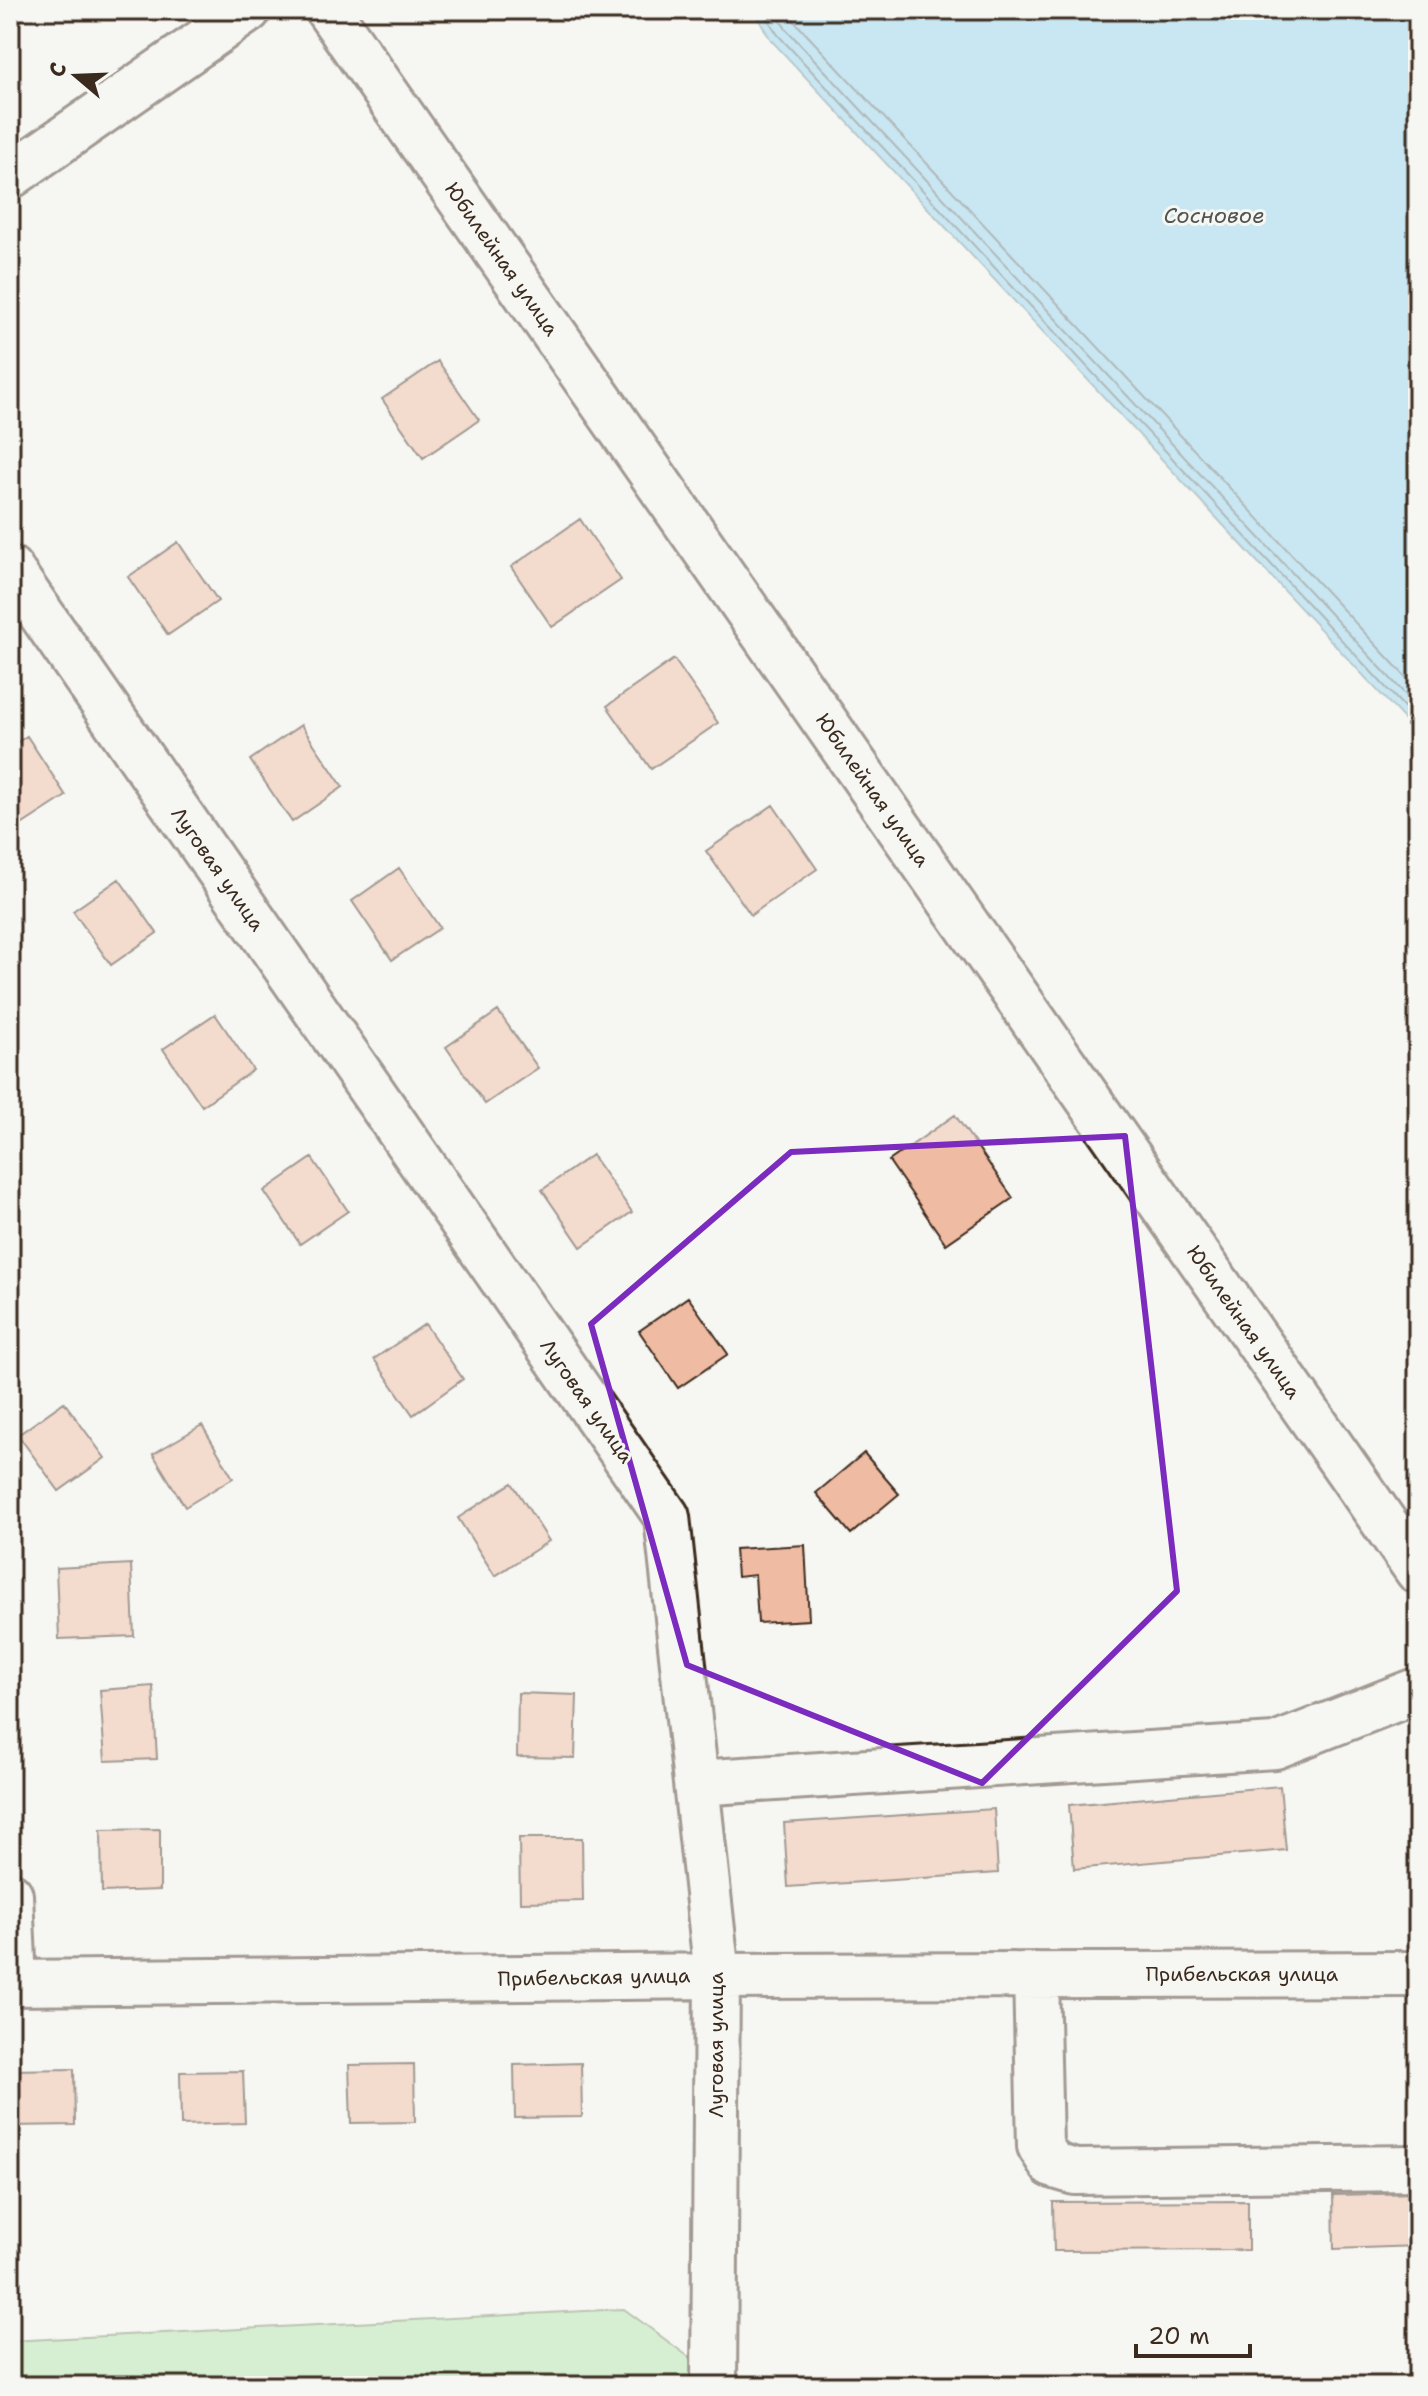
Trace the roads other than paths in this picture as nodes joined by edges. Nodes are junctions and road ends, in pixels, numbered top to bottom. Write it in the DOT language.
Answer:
graph roads {
  1 [pos="248,10"];
  2 [pos="328,10"];
  3 [pos="10,176"];
  4 [pos="10,569"];
  5 [pos="1418,1571"];
  6 [pos="1418,1690"];
  7 [pos="696,1783"];
  8 [pos="10,1895"];
  9 [pos="1418,1974"];
  10 [pos="1036,1975"];
  11 [pos="717,1976"];
  12 [pos="12,1983"];
  13 [pos="1418,2168"];
  14 [pos="714,2386"];
  1 -- 3 [label="street"];
  2 -- 5 [label="street, Юбилейная улица"];
  4 -- 7 [label="street, Луговая улица"];
  6 -- 7 [label="street"];
  7 -- 11 [label="street, Луговая улица"];
  8 -- 12 [label="street"];
  9 -- 10 [label="street, Прибельская улица"];
  10 -- 11 [label="street, Прибельская улица"];
  10 -- 13 [label="street"];
  11 -- 12 [label="street, Прибельская улица"];
  11 -- 14 [label="street, Луговая улица"];
}
